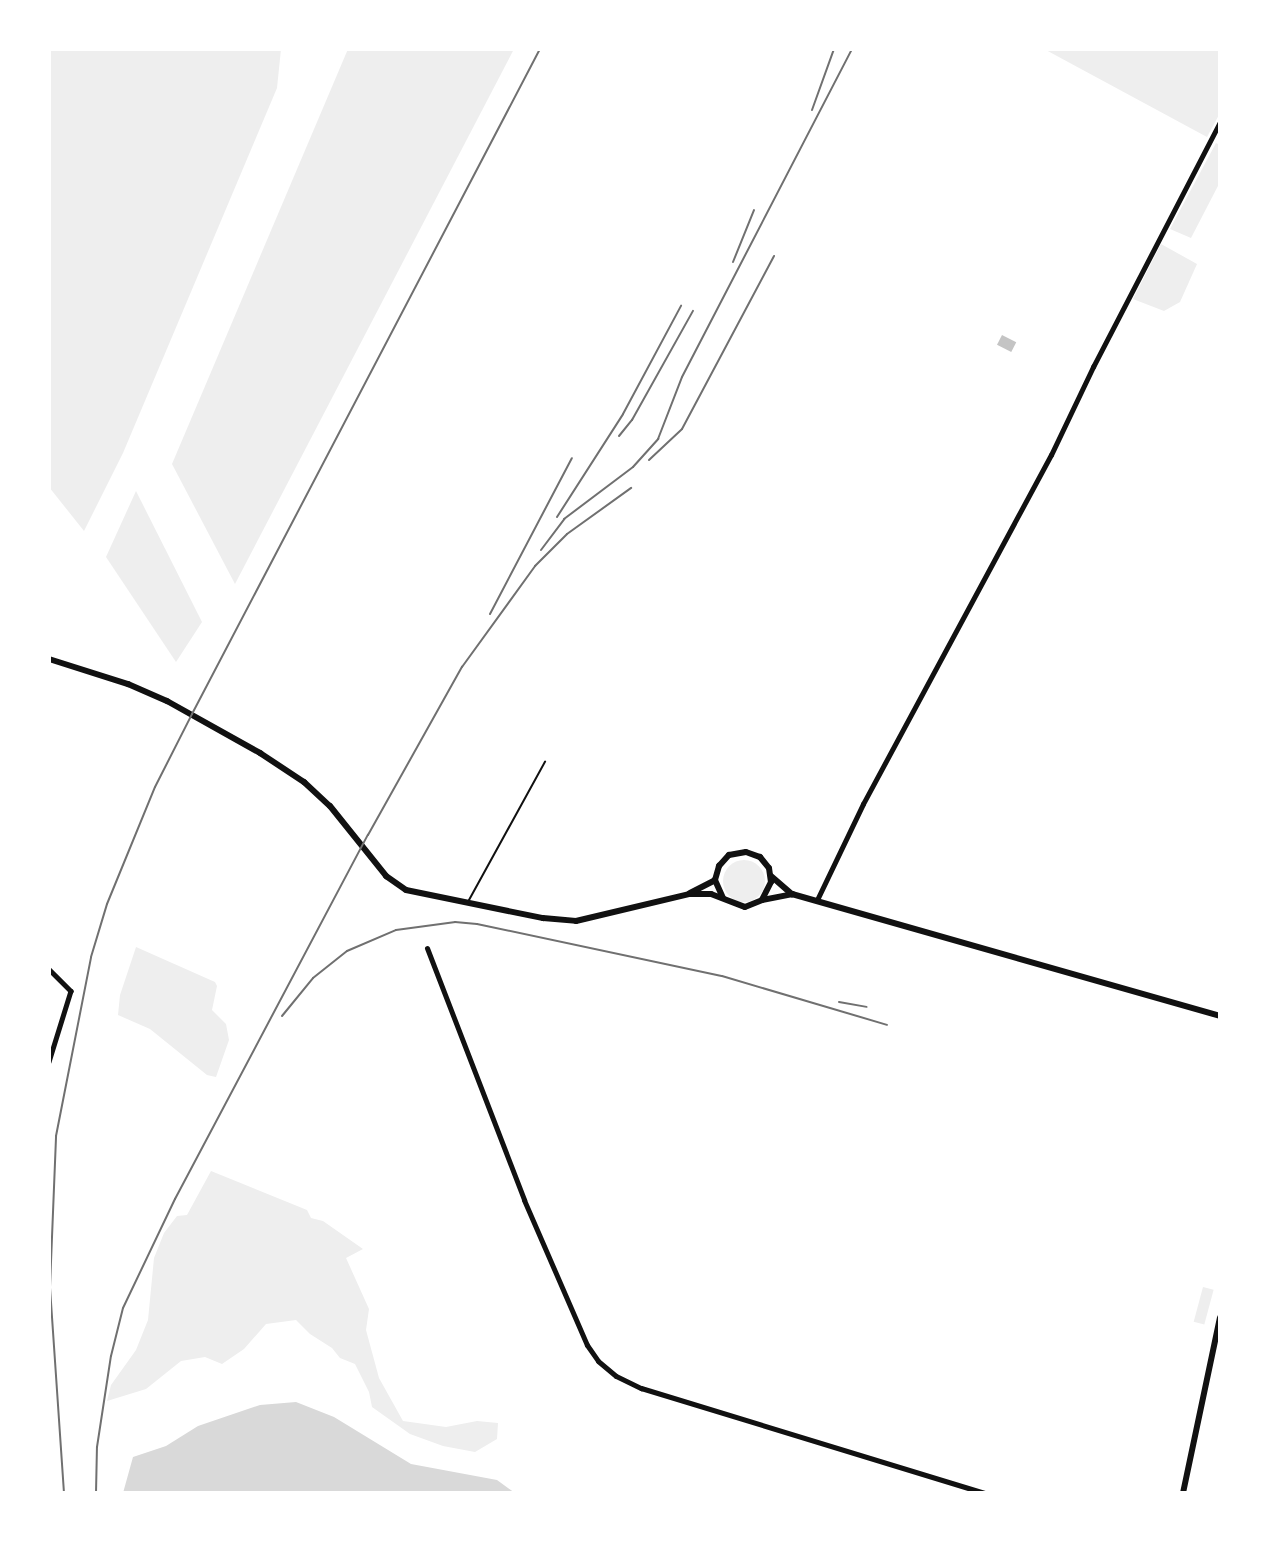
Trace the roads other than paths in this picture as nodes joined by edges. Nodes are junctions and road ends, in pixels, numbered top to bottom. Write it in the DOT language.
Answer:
graph roads {
  1 [pos="1220,122"];
  2 [pos="49,659"];
  3 [pos="545,762"];
  4 [pos="771,876"];
  5 [pos="715,880"];
  6 [pos="689,894"];
  7 [pos="792,894"];
  8 [pos="762,900"];
  9 [pos="817,900"];
  10 [pos="727,902"];
  11 [pos="467,904"];
  12 [pos="427,948"];
  13 [pos="49,969"];
  14 [pos="1220,1016"];
  15 [pos="49,1062"];
  16 [pos="1220,1318"];
  17 [pos="985,1493"];
  18 [pos="1183,1493"];
  1 -- 9 [label="street"];
  2 -- 11 [label="main road"];
  3 -- 11 [label="lane"];
  4 -- 5 [label="main road"];
  4 -- 7 [label="main road"];
  4 -- 8 [label="main road"];
  5 -- 6 [label="main road"];
  5 -- 10 [label="main road"];
  6 -- 10 [label="main road"];
  6 -- 11 [label="main road"];
  7 -- 8 [label="main road"];
  7 -- 9 [label="main road"];
  8 -- 10 [label="main road"];
  9 -- 14 [label="main road"];
  12 -- 17 [label="street"];
  13 -- 15 [label="street"];
  16 -- 18 [label="main road"];
}
